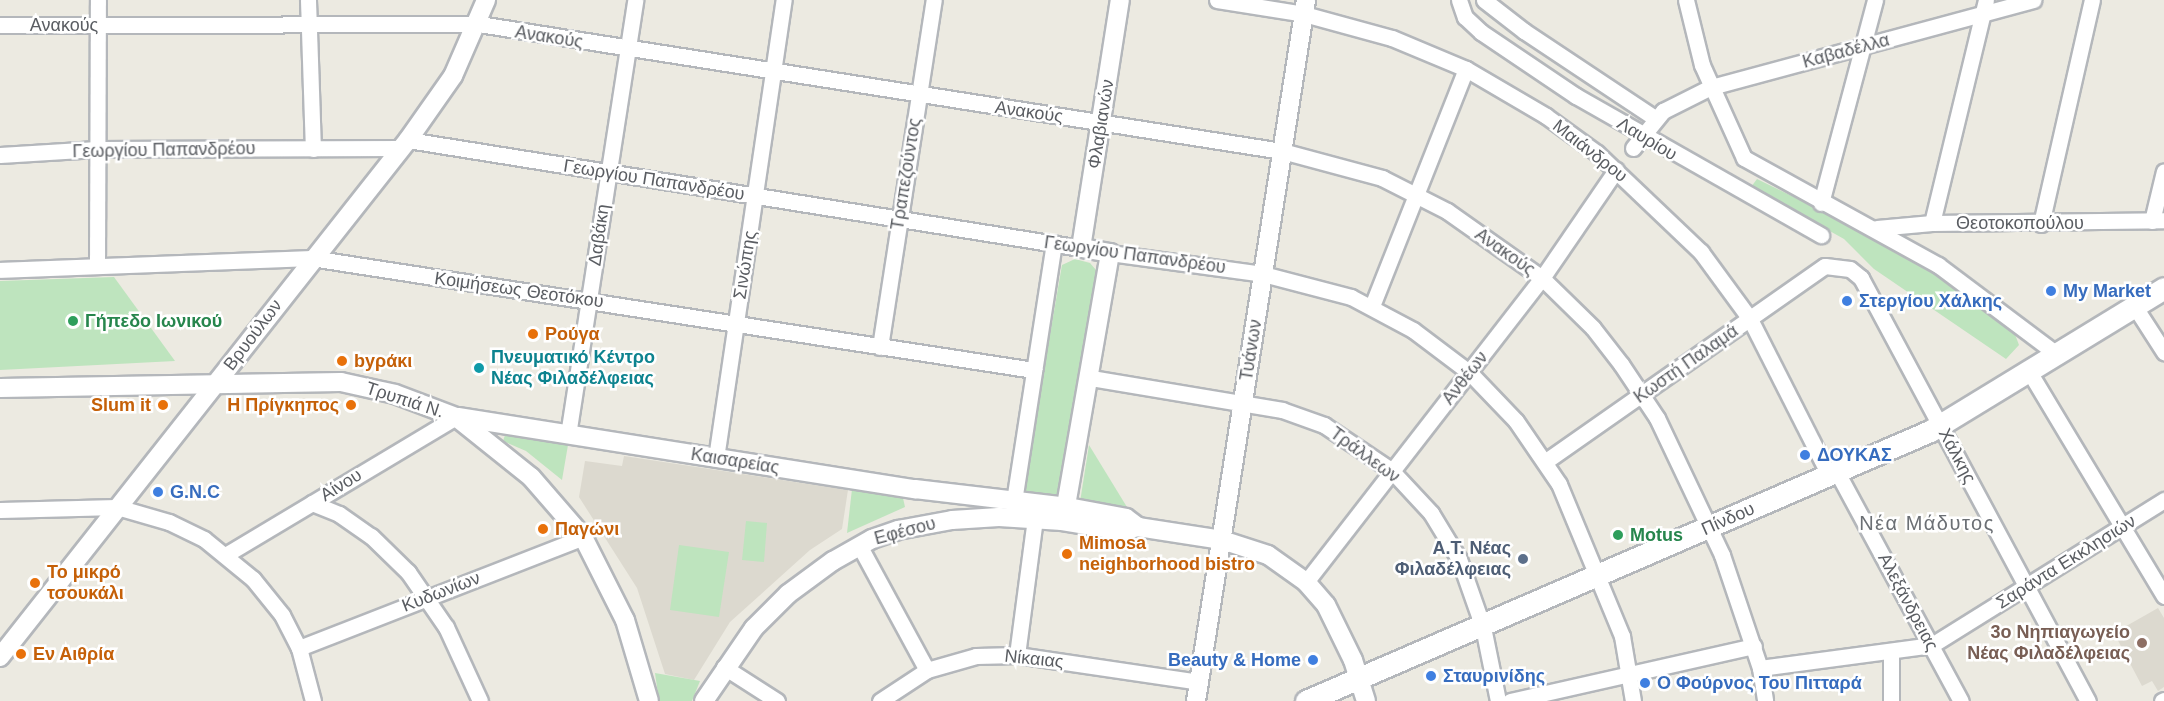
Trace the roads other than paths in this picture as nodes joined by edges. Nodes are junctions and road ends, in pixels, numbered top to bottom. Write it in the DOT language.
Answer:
graph roads {
  1 [pos="98,0"];
  2 [pos="308,0"];
  3 [pos="486,0"];
  4 [pos="635,0"];
  5 [pos="784,0"];
  6 [pos="934,0"];
  7 [pos="1120,0"];
  8 [pos="1217,0"];
  9 [pos="1459,0"];
  10 [pos="1485,0"];
  11 [pos="1686,0"];
  12 [pos="1875,0"];
  13 [pos="2032,0"];
  14 [pos="2092,0"];
  15 [pos="1305,7"];
  16 [pos="1984,7"];
  17 [pos="479,24"];
  18 [pos="0,25"];
  19 [pos="99,25"];
  20 [pos="309,27"];
  21 [pos="1861,47"];
  22 [pos="627,49"];
  23 [pos="1466,69"];
  24 [pos="774,72"];
  25 [pos="1711,87"];
  26 [pos="919,96"];
  27 [pos="1659,114"];
  28 [pos="1102,122"];
  29 [pos="1637,142"];
  30 [pos="404,144"];
  31 [pos="98,149"];
  32 [pos="313,149"];
  33 [pos="1282,151"];
  34 [pos="0,155"];
  35 [pos="1616,170"];
  36 [pos="2164,171"];
  37 [pos="608,172"];
  38 [pos="1418,193"];
  39 [pos="756,196"];
  40 [pos="1821,203"];
  41 [pos="899,220"];
  42 [pos="2158,221"];
  43 [pos="1932,223"];
  44 [pos="2041,224"];
  45 [pos="1877,228"];
  46 [pos="1821,235"];
  47 [pos="1054,243"];
  48 [pos="1081,248"];
  49 [pos="1110,253"];
  50 [pos="311,258"];
  51 [pos="97,266"];
  52 [pos="1825,266"];
  53 [pos="0,270"];
  54 [pos="1263,274"];
  55 [pos="1542,279"];
  56 [pos="2164,288"];
  57 [pos="2164,297"];
  58 [pos="589,300"];
  59 [pos="1372,306"];
  60 [pos="2135,307"];
  61 [pos="1750,319"];
  62 [pos="736,325"];
  63 [pos="880,347"];
  64 [pos="2164,352"];
  65 [pos="2058,355"];
  66 [pos="1034,370"];
  67 [pos="1470,373"];
  68 [pos="2030,373"];
  69 [pos="1091,378"];
  70 [pos="216,384"];
  71 [pos="0,388"];
  72 [pos="1642,394"];
  73 [pos="1243,402"];
  74 [pos="456,417"];
  75 [pos="1941,426"];
  76 [pos="568,435"];
  77 [pos="716,458"];
  78 [pos="1546,461"];
  79 [pos="1391,470"];
  80 [pos="1833,474"];
  81 [pos="2164,500"];
  82 [pos="312,503"];
  83 [pos="117,507"];
  84 [pos="0,510"];
  85 [pos="1022,512"];
  86 [pos="1065,514"];
  87 [pos="2122,526"];
  88 [pos="1710,528"];
  89 [pos="583,537"];
  90 [pos="1222,540"];
  91 [pos="859,545"];
  92 [pos="226,554"];
  93 [pos="1599,574"];
  94 [pos="1306,582"];
  95 [pos="2028,588"];
  96 [pos="2164,596"];
  97 [pos="427,597"];
  98 [pos="1483,627"];
  99 [pos="1932,645"];
  100 [pos="1754,646"];
  101 [pos="299,648"];
  102 [pos="1891,653"];
  103 [pos="1017,655"];
  104 [pos="0,657"];
  105 [pos="724,667"];
  106 [pos="1760,668"];
  107 [pos="927,670"];
  108 [pos="1629,673"];
  109 [pos="1360,679"];
  110 [pos="1199,682"];
  111 [pos="313,701"];
  112 [pos="480,701"];
  113 [pos="649,701"];
  114 [pos="704,701"];
  115 [pos="777,701"];
  116 [pos="880,701"];
  117 [pos="1196,701"];
  118 [pos="1306,701"];
  119 [pos="1366,701"];
  120 [pos="1498,701"];
  121 [pos="1510,701"];
  122 [pos="1633,701"];
  123 [pos="1765,701"];
  124 [pos="1892,701"];
  125 [pos="1961,701"];
  126 [pos="2088,701"];
  1 -- 19 [label="street"];
  2 -- 20 [label="street"];
  3 -- 17 [label="street, Βρυούλων"];
  4 -- 22 [label="street, Δαβάκη"];
  5 -- 24 [label="street, Σινώπης"];
  6 -- 26 [label="street, Τραπεζούντος"];
  7 -- 28 [label="street, Φλαβιανών"];
  8 -- 15 [label="street, Μαιάνδρου"];
  9 -- 29 [label="street, Λαυρίου"];
  10 -- 27 [label="street, Λαυρίου"];
  11 -- 25 [label="street"];
  12 -- 21 [label="street"];
  13 -- 16 [label="street, Καβαδέλλα"];
  14 -- 44 [label="street"];
  15 -- 23 [label="street, Μαιάνδρου"];
  15 -- 33 [label="street, Τυάνων"];
  16 -- 21 [label="street, Καβαδέλλα"];
  16 -- 43 [label="street"];
  17 -- 20 [label="street, Ανακούς"];
  17 -- 22 [label="street, Ανακούς"];
  17 -- 30 [label="street, Βρυούλων"];
  18 -- 19 [label="street, Ανακούς"];
  19 -- 20 [label="street, Ανακούς"];
  19 -- 31 [label="street"];
  20 -- 32 [label="street"];
  21 -- 25 [label="street, Καβαδέλλα"];
  21 -- 40 [label="street"];
  22 -- 24 [label="street, Ανακούς"];
  22 -- 37 [label="street, Δαβάκη"];
  23 -- 35 [label="street, Μαιάνδρου"];
  23 -- 38 [label="street"];
  24 -- 26 [label="street, Ανακούς"];
  24 -- 39 [label="street, Σινώπης"];
  25 -- 27 [label="street, Καβαδέλλα"];
  25 -- 40 [label="street"];
  26 -- 28 [label="street, Ανακούς"];
  26 -- 41 [label="street, Τραπεζούντος"];
  27 -- 29 [label="street"];
  28 -- 33 [label="street, Ανακούς"];
  28 -- 48 [label="street, Φλαβιανών"];
  29 -- 46 [label="street, Λαυρίου"];
  30 -- 32 [label="street, Γεωργίου Παπανδρέου"];
  30 -- 37 [label="street, Γεωργίου Παπανδρέου"];
  30 -- 50 [label="street, Βρυούλων"];
  31 -- 32 [label="street, Γεωργίου Παπανδρέου"];
  31 -- 34 [label="street, Γεωργίου Παπανδρέου"];
  31 -- 51 [label="street"];
  33 -- 38 [label="street, Ανακούς"];
  33 -- 54 [label="street, Τυάνων"];
  35 -- 55 [label="street, Ανθέων"];
  35 -- 61 [label="street, Μαιάνδρου"];
  36 -- 42 [label="street"];
  37 -- 39 [label="street, Γεωργίου Παπανδρέου"];
  37 -- 58 [label="street, Δαβάκη"];
  38 -- 55 [label="street, Ανακούς"];
  38 -- 59 [label="street"];
  39 -- 41 [label="street, Γεωργίου Παπανδρέου"];
  39 -- 62 [label="street, Σινώπης"];
  40 -- 45 [label="street"];
  41 -- 47 [label="street, Γεωργίου Παπανδρέου"];
  41 -- 63 [label="street, Τραπεζούντος"];
  42 -- 44 [label="street, Θεοτοκοπούλου"];
  43 -- 44 [label="street, Θεοτοκοπούλου"];
  43 -- 45 [label="street, Θεοτοκοπούλου"];
  45 -- 65 [label="street"];
  47 -- 48 [label="street, Γεωργίου Παπανδρέου"];
  47 -- 66 [label="street"];
  48 -- 49 [label="street, Γεωργίου Παπανδρέου"];
  49 -- 54 [label="street, Γεωργίου Παπανδρέου"];
  49 -- 69 [label="street"];
  50 -- 51 [label="street, Κοιμήσεως Θεοτόκου"];
  50 -- 58 [label="street, Κοιμήσεως Θεοτόκου"];
  50 -- 70 [label="street, Βρυούλων"];
  51 -- 53 [label="street, Κοιμήσεως Θεοτόκου"];
  52 -- 61 [label="street, Κωστή Παλαμά"];
  52 -- 75 [label="street, Χάλκης"];
  54 -- 59 [label="street, Γεωργίου Παπανδρέου"];
  54 -- 73 [label="street, Τυάνων"];
  55 -- 67 [label="street, Ανθέων"];
  55 -- 72 [label="street, Ανακούς"];
  56 -- 60 [label="main road, Πίνδου"];
  57 -- 60 [label="street, Πίνδου"];
  58 -- 62 [label="street, Κοιμήσεως Θεοτόκου"];
  58 -- 76 [label="street, Δαβάκη"];
  59 -- 67 [label="street, Γεωργίου Παπανδρέου"];
  60 -- 64 [label="street"];
  60 -- 65 [label="main road, Πίνδου"];
  61 -- 72 [label="street, Κωστή Παλαμά"];
  61 -- 80 [label="street, Μαιάνδρου"];
  62 -- 63 [label="street, Κοιμήσεως Θεοτόκου"];
  62 -- 77 [label="street, Σινώπης"];
  63 -- 66 [label="street, Κοιμήσεως Θεοτόκου"];
  65 -- 68 [label="main road, Πίνδου"];
  66 -- 85 [label="street"];
  67 -- 78 [label="street, Γεωργίου Παπανδρέου"];
  67 -- 79 [label="street, Ανθέων"];
  68 -- 75 [label="main road, Πίνδου"];
  68 -- 87 [label="street"];
  69 -- 73 [label="street, Τράλλεων"];
  69 -- 86 [label="street"];
  70 -- 71 [label="street, Τρυπιά Ν."];
  70 -- 74 [label="street, Τρυπιά Ν."];
  70 -- 83 [label="street, Βρυούλων"];
  72 -- 78 [label="street, Κωστή Παλαμά"];
  72 -- 88 [label="street, Ανακούς"];
  73 -- 79 [label="street, Τράλλεων"];
  73 -- 90 [label="street, Τυάνων"];
  74 -- 76 [label="street, Καισαρείας"];
  74 -- 82 [label="street, Αίνου"];
  74 -- 89 [label="street, Τρυπιά Ν."];
  75 -- 80 [label="main road, Πίνδου"];
  75 -- 95 [label="street, Χάλκης"];
  76 -- 77 [label="street, Καισαρείας"];
  77 -- 85 [label="street, Καισαρείας"];
  78 -- 93 [label="street, Γεωργίου Παπανδρέου"];
  79 -- 94 [label="street, Ανθέων"];
  79 -- 98 [label="street, Τράλλεων"];
  80 -- 88 [label="main road, Πίνδου"];
  80 -- 99 [label="street, Αλεξάνδρειας"];
  81 -- 87 [label="street, Σαράντα Εκκλησιών"];
  82 -- 92 [label="street, Αίνου"];
  82 -- 97 [label="street"];
  83 -- 84 [label="street"];
  83 -- 92 [label="street"];
  83 -- 104 [label="street, Βρυούλων"];
  85 -- 86 [label="street, Εφέσου"];
  85 -- 86 [label="street, Εφέσου"];
  85 -- 91 [label="street, Εφέσου"];
  85 -- 103 [label="street"];
  86 -- 90 [label="street, Εφέσου"];
  87 -- 95 [label="street, Σαράντα Εκκλησιών"];
  87 -- 96 [label="street"];
  88 -- 93 [label="main road, Πίνδου"];
  88 -- 100 [label="street, Ανακούς"];
  89 -- 97 [label="street, Κυδωνίων"];
  89 -- 113 [label="street, Τρυπιά Ν."];
  90 -- 94 [label="street, Εφέσου"];
  90 -- 110 [label="street, Τυάνων"];
  91 -- 105 [label="street, Εφέσου"];
  91 -- 107 [label="street"];
  92 -- 101 [label="street"];
  93 -- 98 [label="main road, Πίνδου"];
  93 -- 108 [label="street, Γεωργίου Παπανδρέου"];
  94 -- 109 [label="street, Εφέσου"];
  95 -- 99 [label="street, Σαράντα Εκκλησιών"];
  95 -- 126 [label="street, Χάλκης"];
  97 -- 101 [label="street, Κυδωνίων"];
  97 -- 112 [label="street"];
  98 -- 109 [label="main road, Πίνδου"];
  98 -- 120 [label="street, Τράλλεων"];
  99 -- 102 [label="street, Σαράντα Εκκλησιών"];
  99 -- 125 [label="street, Αλεξάνδρειας"];
  100 -- 106 [label="street, Ανακούς"];
  100 -- 108 [label="street"];
  101 -- 111 [label="street"];
  102 -- 106 [label="street, Σαράντα Εκκλησιών"];
  102 -- 124 [label="street"];
  103 -- 107 [label="street, Νίκαιας"];
  103 -- 110 [label="street, Νίκαιας"];
  105 -- 114 [label="street, Εφέσου"];
  105 -- 115 [label="street"];
  106 -- 123 [label="street, Ανακούς"];
  107 -- 116 [label="street, Νίκαιας"];
  108 -- 121 [label="street"];
  108 -- 122 [label="street, Γεωργίου Παπανδρέου"];
  109 -- 118 [label="main road, Πίνδου"];
  109 -- 119 [label="street, Εφέσου"];
  110 -- 117 [label="street, Τυάνων"];
}
